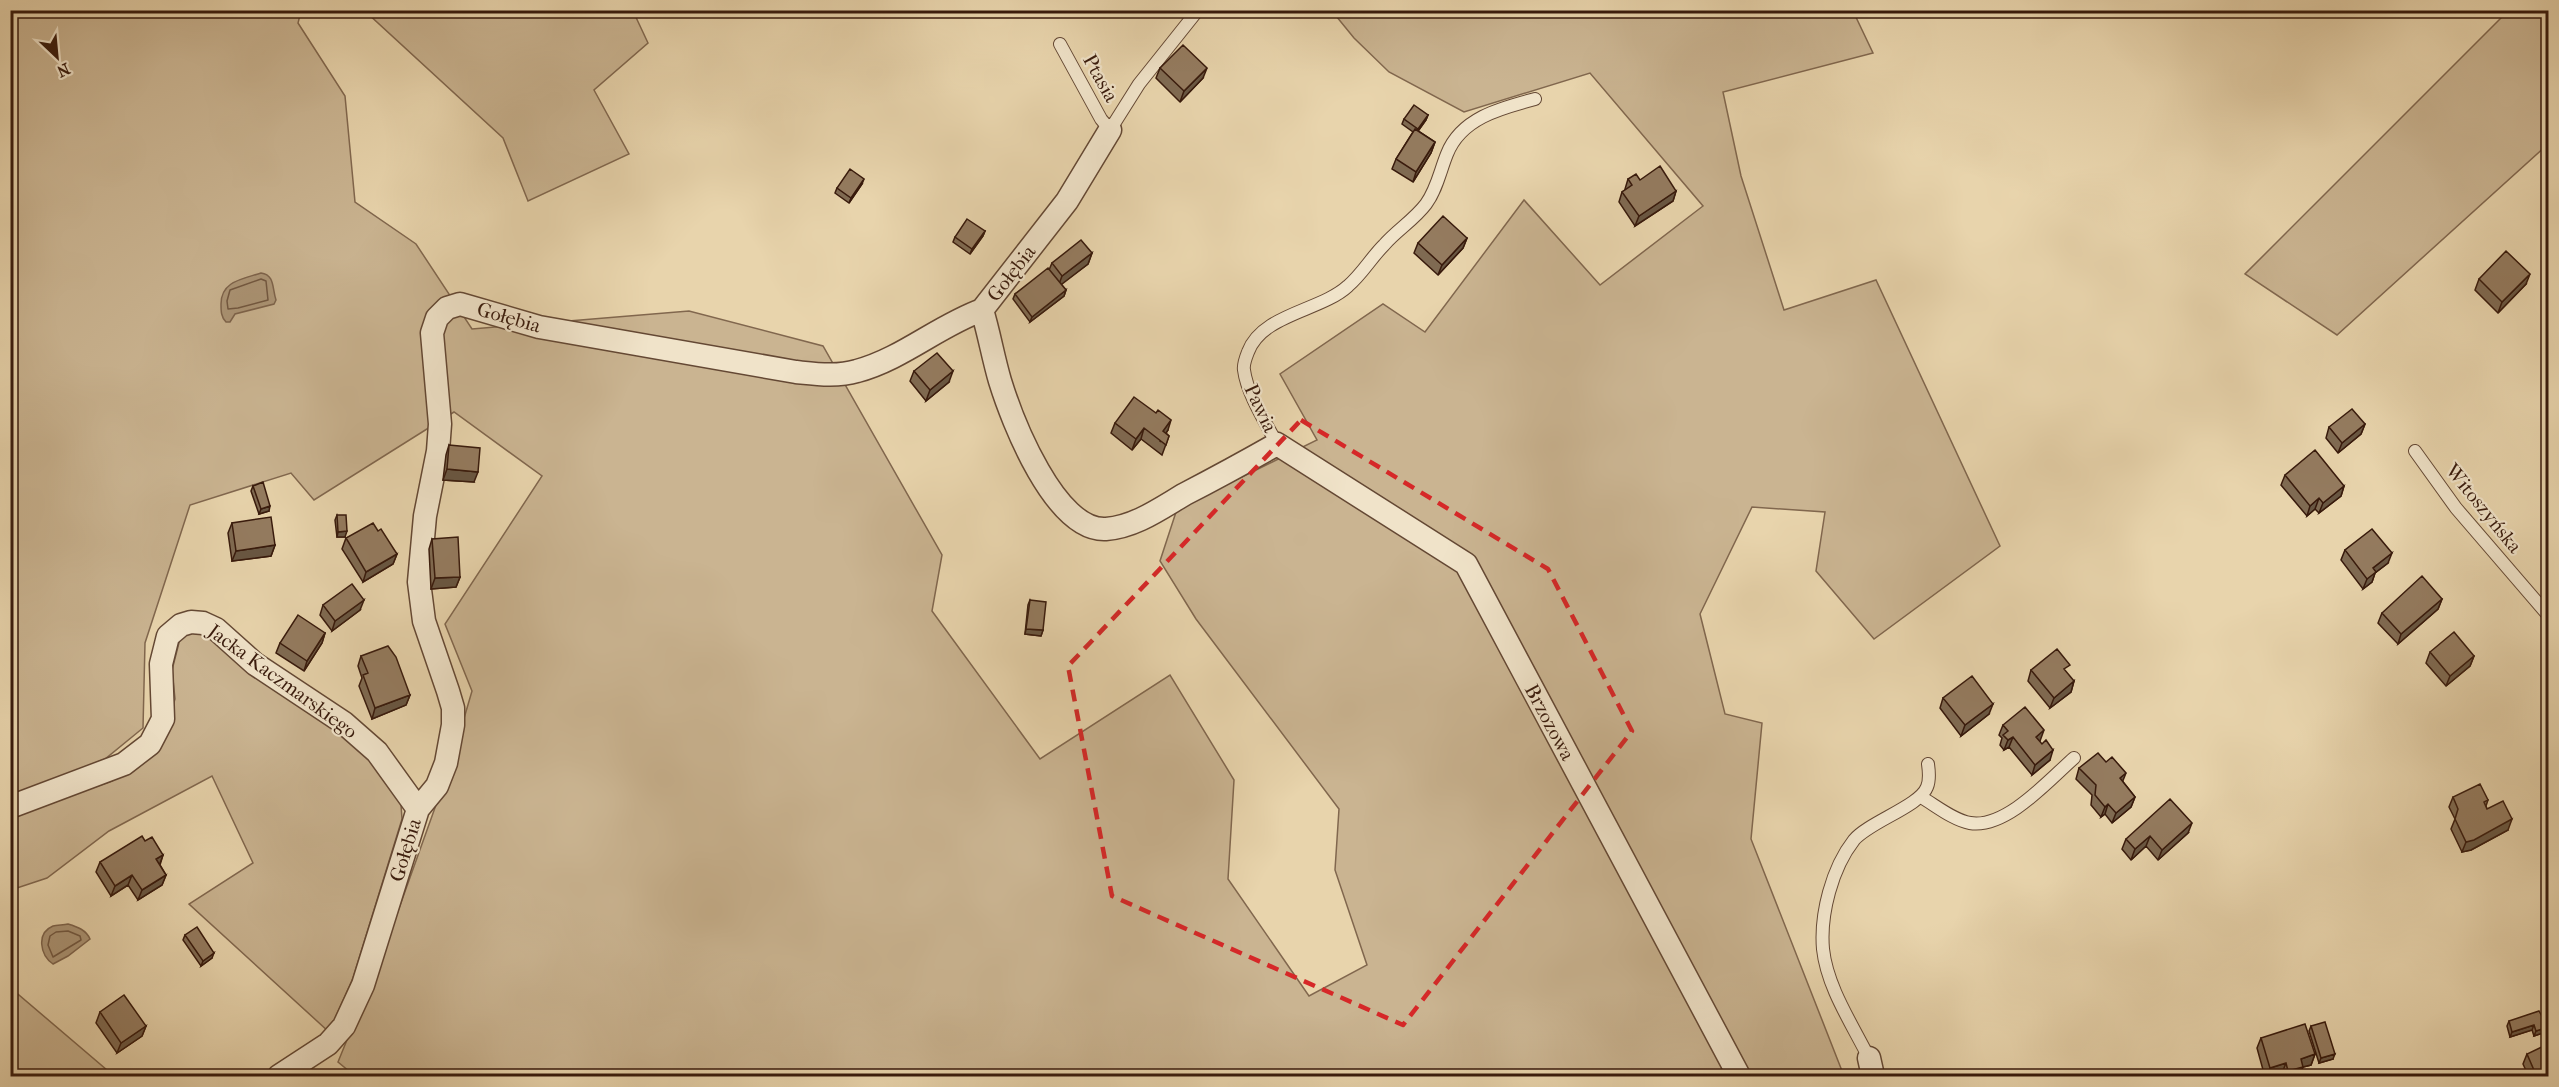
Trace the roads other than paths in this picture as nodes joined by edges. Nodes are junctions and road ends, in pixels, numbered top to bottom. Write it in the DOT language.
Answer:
graph roads {
  1 [pos="1198,10"];
  2 [pos="1060,44"];
  3 [pos="1535,99"];
  4 [pos="1110,130"];
  5 [pos="982,310"];
  6 [pos="1277,444"];
  7 [pos="2415,451"];
  8 [pos="2548,615"];
  9 [pos="2074,758"];
  10 [pos="1928,764"];
  11 [pos="1921,796"];
  12 [pos="10,807"];
  13 [pos="418,809"];
  14 [pos="1871,1067"];
  15 [pos="279,1077"];
  16 [pos="1739,1077"];
  1 -- 4 [label="lane, Gołębia"];
  2 -- 4 [label="lane, Ptasia"];
  3 -- 6 [label="lane, Pawia"];
  4 -- 5 [label="street, Gołębia"];
  5 -- 6 [label="street, Pawia"];
  5 -- 13 [label="street, Gołębia"];
  6 -- 16 [label="street, Brzozowa"];
  7 -- 8 [label="lane, Witoszyńska"];
  9 -- 11 [label="lane"];
  10 -- 11 [label="lane"];
  11 -- 14 [label="lane"];
  12 -- 13 [label="street, Jacka Kaczmarskiego"];
  13 -- 15 [label="street, Gołębia"];
}
